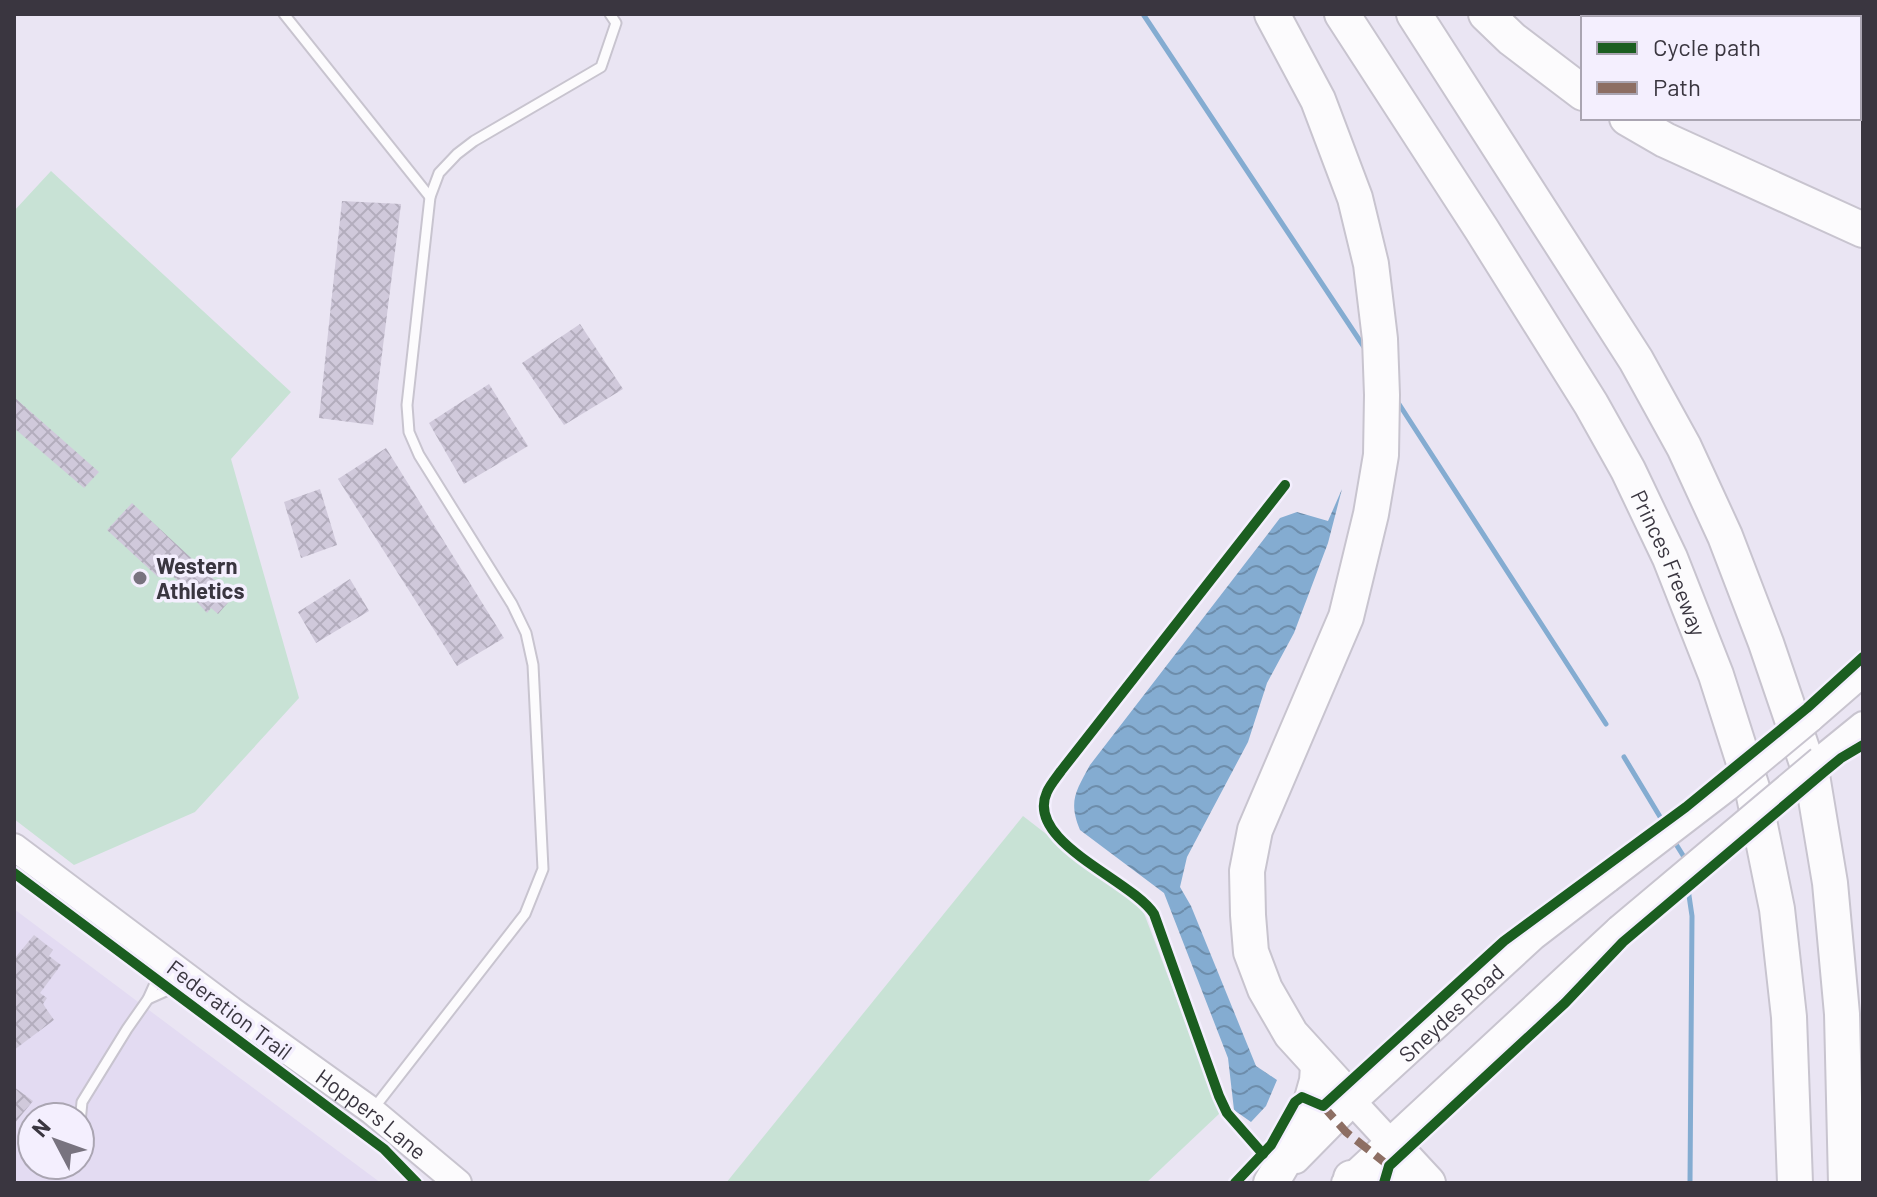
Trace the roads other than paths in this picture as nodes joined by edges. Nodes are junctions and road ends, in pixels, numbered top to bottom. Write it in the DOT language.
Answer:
graph roads {
  1 [pos="284,14"];
  2 [pos="610,14"];
  3 [pos="1272,14"];
  4 [pos="1342,14"];
  5 [pos="1414,14"];
  6 [pos="1486,14"];
  7 [pos="1581,91"];
  8 [pos="1630,120"];
  9 [pos="430,197"];
  10 [pos="1863,230"];
  11 [pos="1863,673"];
  12 [pos="1863,725"];
  13 [pos="14,847"];
  14 [pos="152,951"];
  15 [pos="148,999"];
  16 [pos="231,1010"];
  17 [pos="1318,1066"];
  18 [pos="83,1101"];
  19 [pos="1353,1102"];
  20 [pos="372,1111"];
  21 [pos="1390,1142"];
  22 [pos="1348,1180"];
  23 [pos="458,1183"];
  24 [pos="1273,1183"];
  25 [pos="1388,1183"];
  26 [pos="1428,1183"];
  27 [pos="1795,1183"];
  28 [pos="1846,1183"];
  1 -- 9 [label="lane"];
  2 -- 9 [label="lane"];
  3 -- 17 [label="highway"];
  4 -- 27 [label="highway, Princes Freeway"];
  5 -- 28 [label="highway"];
  6 -- 7 [label="highway"];
  8 -- 10 [label="highway"];
  9 -- 20 [label="lane"];
  11 -- 19 [label="main road, Sneydes Road, bridge"];
  12 -- 21 [label="main road, bridge"];
  13 -- 14 [label="main road, Hoppers Lane"];
  14 -- 15 [label="lane"];
  14 -- 16 [label="main road, Hoppers Lane"];
  15 -- 16 [label="lane"];
  15 -- 18 [label="lane"];
  16 -- 20 [label="main road, Hoppers Lane"];
  17 -- 19 [label="highway"];
  17 -- 24 [label="highway"];
  19 -- 21 [label="main road"];
  19 -- 24 [label="main road, Sneydes Road"];
  20 -- 23 [label="main road, Hoppers Lane"];
  21 -- 22 [label="main road"];
  21 -- 26 [label="highway"];
  22 -- 25 [label="highway"];
}
